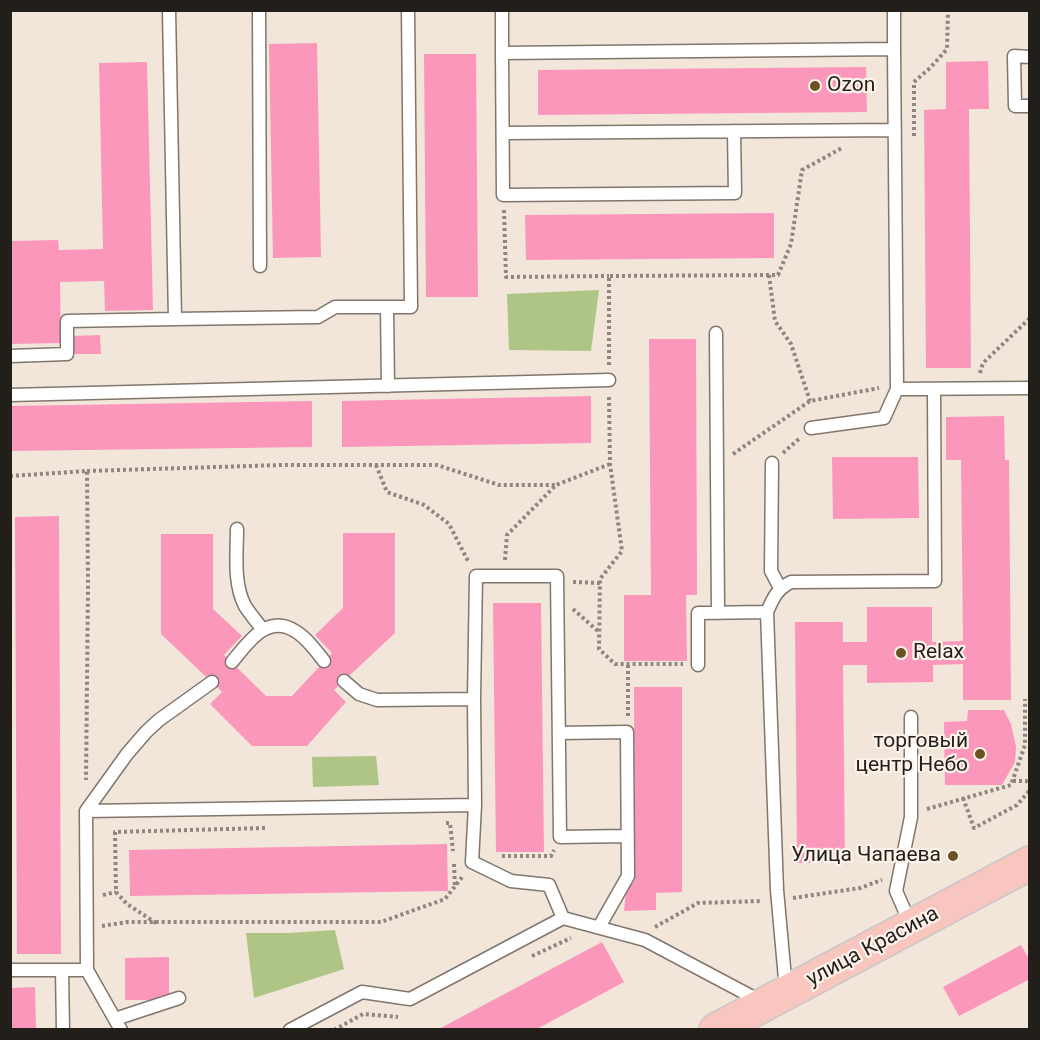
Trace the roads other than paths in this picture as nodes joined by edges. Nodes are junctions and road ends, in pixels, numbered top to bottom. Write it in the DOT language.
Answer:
graph roads {
  1 [pos="169,10"];
  2 [pos="259,10"];
  3 [pos="408,10"];
  4 [pos="502,10"];
  5 [pos="894,10"];
  6 [pos="894,49"];
  7 [pos="502,53"];
  8 [pos="1029,57"];
  9 [pos="1029,106"];
  10 [pos="895,130"];
  11 [pos="734,131"];
  12 [pos="503,133"];
  13 [pos="260,266"];
  14 [pos="387,307"];
  15 [pos="175,319"];
  16 [pos="716,333"];
  17 [pos="10,356"];
  18 [pos="609,380"];
  19 [pos="388,386"];
  20 [pos="1029,388"];
  21 [pos="897,389"];
  22 [pos="934,389"];
  23 [pos="10,395"];
  24 [pos="811,428"];
  25 [pos="772,464"];
  26 [pos="237,529"];
  27 [pos="780,588"];
  28 [pos="767,612"];
  29 [pos="718,613"];
  30 [pos="263,630"];
  31 [pos="324,661"];
  32 [pos="232,663"];
  33 [pos="698,665"];
  34 [pos="344,681"];
  35 [pos="212,682"];
  36 [pos="474,699"];
  37 [pos="911,717"];
  38 [pos="559,733"];
  39 [pos="475,805"];
  40 [pos="86,811"];
  41 [pos="627,837"];
  42 [pos="1029,863"];
  43 [pos="563,918"];
  44 [pos="912,926"];
  45 [pos="598,927"];
  46 [pos="10,970"];
  47 [pos="62,970"];
  48 [pos="87,970"];
  49 [pos="179,998"];
  50 [pos="776,998"];
  51 [pos="118,1024"];
  52 [pos="63,1029"];
  53 [pos="290,1029"];
  54 [pos="716,1029"];
  1 -- 15 [label="lane"];
  2 -- 13 [label="lane"];
  3 -- 14 [label="lane"];
  4 -- 7 [label="lane"];
  5 -- 6 [label="lane"];
  6 -- 7 [label="lane"];
  6 -- 10 [label="lane"];
  7 -- 12 [label="lane"];
  8 -- 9 [label="lane"];
  10 -- 11 [label="lane"];
  10 -- 21 [label="lane"];
  11 -- 12 [label="lane"];
  11 -- 12 [label="lane"];
  14 -- 15 [label="lane"];
  14 -- 19 [label="lane"];
  15 -- 17 [label="lane"];
  16 -- 29 [label="lane"];
  18 -- 19 [label="lane"];
  19 -- 23 [label="lane"];
  20 -- 22 [label="lane"];
  21 -- 22 [label="lane"];
  21 -- 24 [label="lane"];
  22 -- 27 [label="lane"];
  25 -- 27 [label="lane"];
  26 -- 30 [label="lane"];
  27 -- 28 [label="lane"];
  28 -- 29 [label="lane"];
  28 -- 50 [label="lane"];
  29 -- 33 [label="lane"];
  30 -- 31 [label="lane"];
  30 -- 32 [label="lane"];
  34 -- 36 [label="lane"];
  35 -- 40 [label="lane"];
  36 -- 38 [label="lane"];
  36 -- 39 [label="lane"];
  37 -- 44 [label="lane"];
  38 -- 41 [label="lane"];
  38 -- 41 [label="lane"];
  39 -- 40 [label="lane"];
  39 -- 43 [label="lane"];
  40 -- 48 [label="lane"];
  41 -- 45 [label="lane"];
  42 -- 44 [label="main road, улица Красина"];
  43 -- 45 [label="lane"];
  43 -- 53 [label="lane"];
  44 -- 50 [label="main road, улица Красина"];
  45 -- 50 [label="lane"];
  46 -- 47 [label="lane"];
  47 -- 48 [label="lane"];
  47 -- 52 [label="lane"];
  48 -- 51 [label="lane"];
  49 -- 51 [label="lane"];
  50 -- 54 [label="main road, улица Красина"];
}
